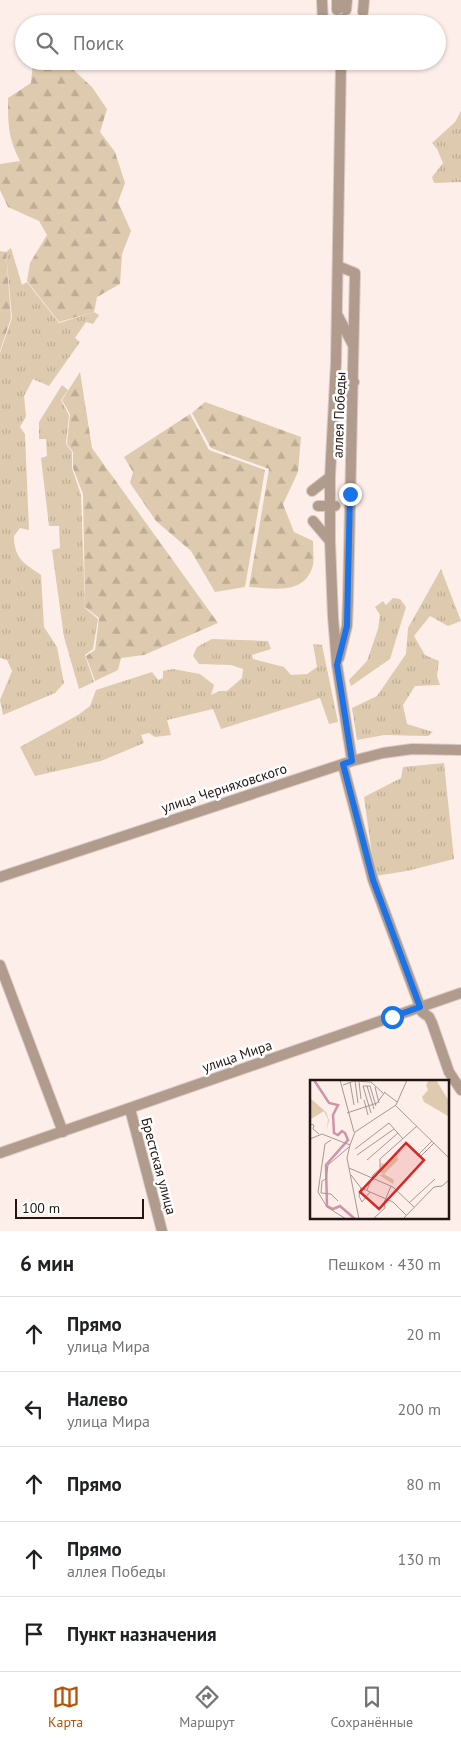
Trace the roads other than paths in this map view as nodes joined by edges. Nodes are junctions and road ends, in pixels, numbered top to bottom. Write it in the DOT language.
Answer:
graph roads {
  1 [pos="322,0"];
  2 [pos="364,0"];
  3 [pos="363,12"];
  4 [pos="323,15"];
  5 [pos="341,70"];
  6 [pos="338,266"];
  7 [pos="337,313"];
  8 [pos="354,349"];
  9 [pos="336,362"];
  10 [pos="354,362"];
  11 [pos="354,382"];
  12 [pos="334,408"];
  13 [pos="330,477"];
  14 [pos="312,491"];
  15 [pos="318,506"];
  16 [pos="333,506"];
  17 [pos="313,521"];
  18 [pos="330,540"];
  19 [pos="348,600"];
  20 [pos="333,617"];
  21 [pos="337,665"];
  22 [pos="461,750"];
  23 [pos="347,763"];
  24 [pos="0,877"];
  25 [pos="0,965"];
  26 [pos="461,993"];
  27 [pos="420,1007"];
  28 [pos="461,1090"];
  29 [pos="130,1109"];
  30 [pos="63,1132"];
  31 [pos="0,1153"];
  32 [pos="162,1231"];
  1 -- 4 [label="street"];
  2 -- 3 [label="street"];
  5 -- 6 [label="street"];
  6 -- 7 [label="street"];
  6 -- 8 [label="street, аллея Победы"];
  7 -- 8 [label="street"];
  7 -- 9 [label="street"];
  8 -- 10 [label="street, аллея Победы"];
  9 -- 10 [label="street"];
  9 -- 12 [label="street"];
  10 -- 11 [label="street, аллея Победы"];
  11 -- 12 [label="street"];
  11 -- 19 [label="street, аллея Победы"];
  12 -- 13 [label="street"];
  13 -- 14 [label="street"];
  13 -- 16 [label="street"];
  15 -- 16 [label="street"];
  16 -- 18 [label="street"];
  17 -- 18 [label="street"];
  18 -- 20 [label="street"];
  19 -- 20 [label="street"];
  19 -- 21 [label="street, аллея Победы"];
  20 -- 21 [label="street"];
  21 -- 23 [label="street"];
  22 -- 23 [label="street, улица Черняховского"];
  23 -- 24 [label="street, улица Черняховского"];
  23 -- 27 [label="street"];
  25 -- 30 [label="street"];
  26 -- 27 [label="street, улица Мира"];
  27 -- 28 [label="street"];
  27 -- 29 [label="street, улица Мира"];
  29 -- 30 [label="street, улица Мира"];
  29 -- 32 [label="street, Брестская улица"];
  30 -- 31 [label="street, улица Мира"];
}
